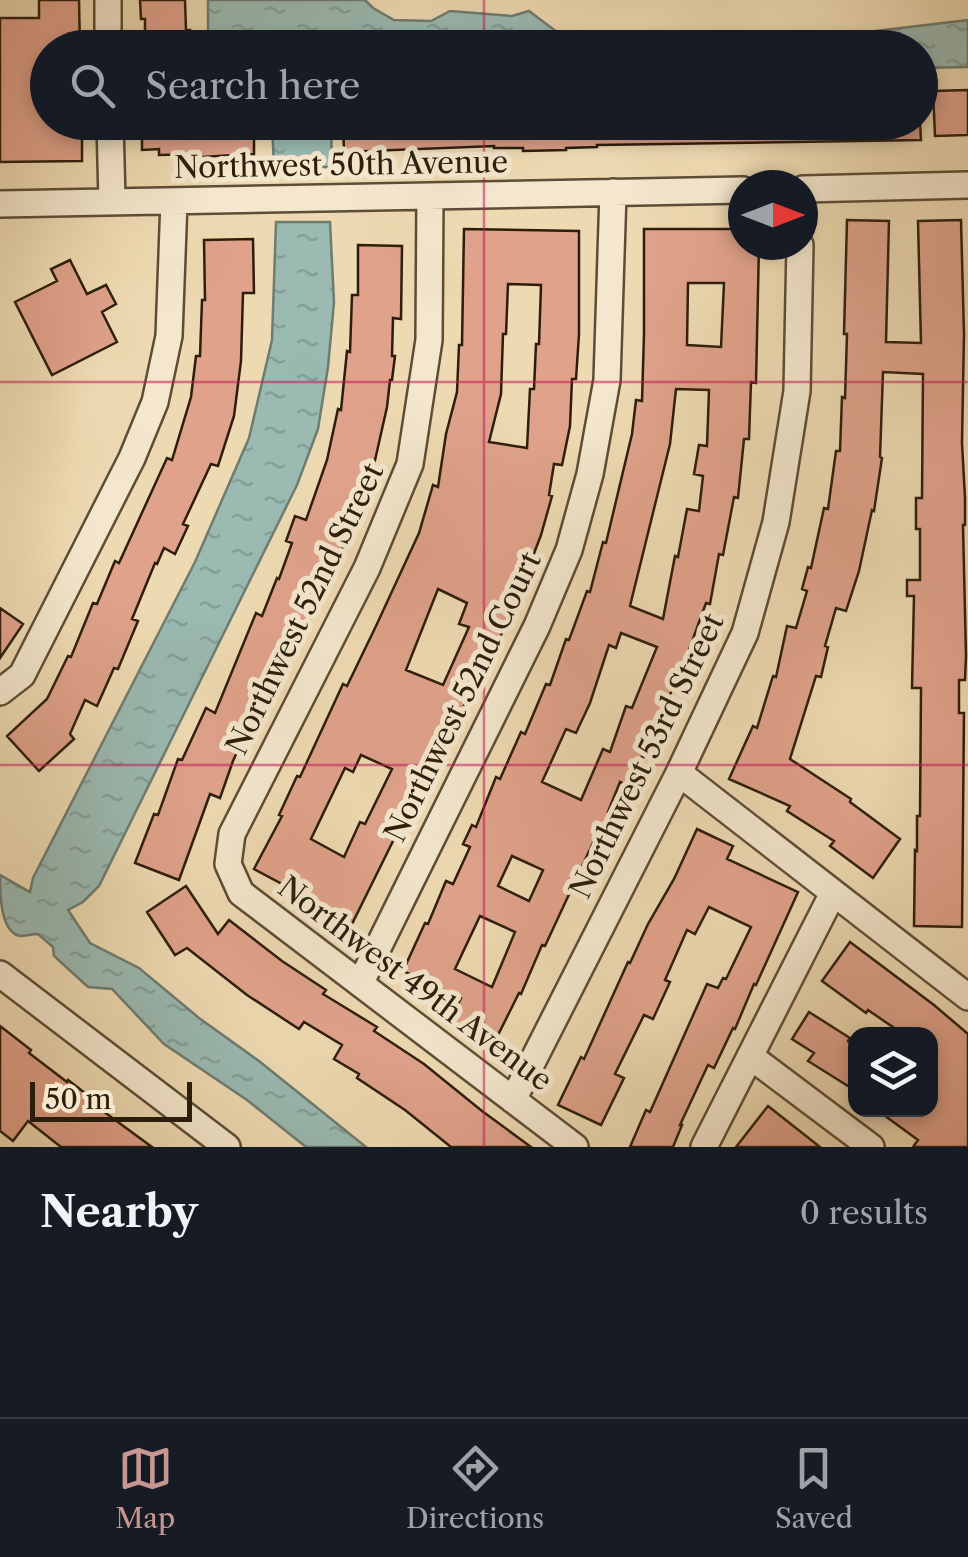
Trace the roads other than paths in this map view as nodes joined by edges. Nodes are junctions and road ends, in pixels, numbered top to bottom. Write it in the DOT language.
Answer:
graph roads {
  1 [pos="108,0"];
  2 [pos="108,30"];
  3 [pos="110,140"];
  4 [pos="968,186"];
  5 [pos="818,188"];
  6 [pos="728,190"];
  7 [pos="613,192"];
  8 [pos="430,196"];
  9 [pos="174,201"];
  10 [pos="112,202"];
  11 [pos="0,204"];
  12 [pos="800,260"];
  13 [pos="1,692"];
  14 [pos="679,774"];
  15 [pos="228,864"];
  16 [pos="833,893"];
  17 [pos="0,974"];
  18 [pos="360,982"];
  19 [pos="968,997"];
  20 [pos="750,1056"];
  21 [pos="514,1100"];
  22 [pos="227,1147"];
  23 [pos="576,1147"];
  24 [pos="704,1147"];
  25 [pos="871,1147"];
  1 -- 2 [label="street"];
  3 -- 10 [label="street"];
  4 -- 5 [label="street"];
  6 -- 7 [label="street, Northwest 50th Avenue"];
  7 -- 8 [label="street, Northwest 50th Avenue"];
  7 -- 18 [label="street, Northwest 52nd Court"];
  8 -- 9 [label="street, Northwest 50th Avenue"];
  8 -- 15 [label="street, Northwest 52nd Street"];
  9 -- 10 [label="street, Northwest 50th Avenue"];
  9 -- 13 [label="street"];
  10 -- 11 [label="street, Northwest 50th Avenue"];
  12 -- 14 [label="street, Northwest 53rd Street"];
  14 -- 16 [label="street"];
  14 -- 21 [label="street, Northwest 53rd Street"];
  15 -- 18 [label="street, Northwest 49th Avenue"];
  16 -- 19 [label="street"];
  16 -- 20 [label="street"];
  17 -- 22 [label="street"];
  18 -- 21 [label="street, Northwest 49th Avenue"];
  20 -- 24 [label="street"];
  20 -- 25 [label="street"];
  21 -- 23 [label="street, Northwest 49th Avenue"];
}
